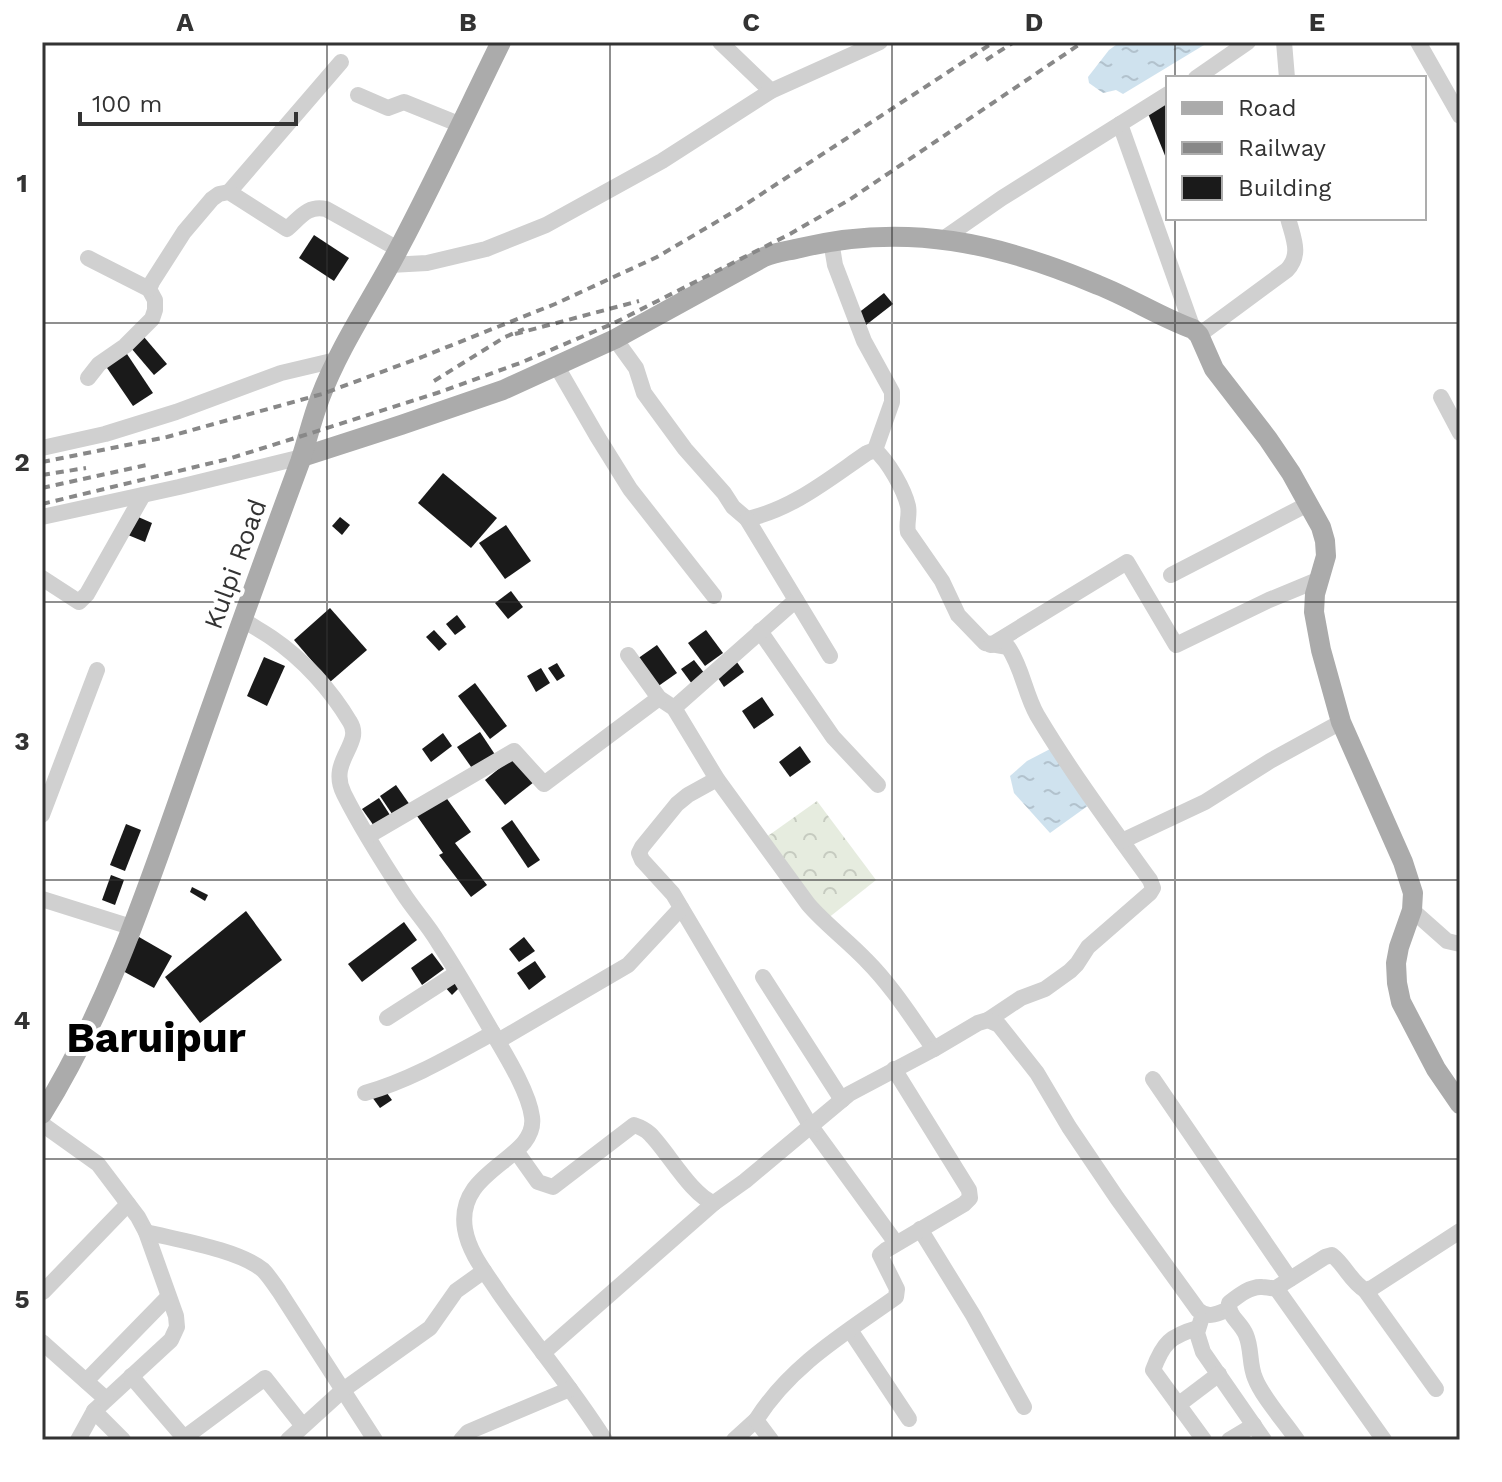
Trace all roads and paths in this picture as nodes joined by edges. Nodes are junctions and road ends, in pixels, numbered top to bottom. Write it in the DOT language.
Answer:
graph roads {
  1 [pos="501,42"];
  2 [pos="720,42"];
  3 [pos="880,42"];
  4 [pos="1248,42"];
  5 [pos="1284,42"];
  6 [pos="1418,42"];
  7 [pos="341,62"];
  8 [pos="1199,76"];
  9 [pos="1287,76"];
  10 [pos="771,91"];
  11 [pos="358,95"];
  12 [pos="1166,95"];
  13 [pos="1460,116"];
  14 [pos="1120,124"];
  15 [pos="461,125"];
  16 [pos="229,192"];
  17 [pos="1289,220"];
  18 [pos="943,239"];
  19 [pos="831,241"];
  20 [pos="394,257"];
  21 [pos="88,258"];
  22 [pos="149,289"];
  23 [pos="1196,332"];
  24 [pos="615,339"];
  25 [pos="336,360"];
  26 [pos="556,365"];
  27 [pos="88,378"];
  28 [pos="1441,397"];
  29 [pos="1460,433"];
  30 [pos="42,448"];
  31 [pos="875,450"];
  32 [pos="302,457"];
  33 [pos="143,495"];
  34 [pos="1308,504"];
  35 [pos="42,517"];
  36 [pos="747,519"];
  37 [pos="1171,575"];
  38 [pos="42,578"];
  39 [pos="1320,579"];
  40 [pos="714,596"];
  41 [pos="796,600"];
  42 [pos="242,619"];
  43 [pos="760,631"];
  44 [pos="991,645"];
  45 [pos="628,655"];
  46 [pos="830,656"];
  47 [pos="97,670"];
  48 [pos="659,698"];
  49 [pos="674,708"];
  50 [pos="1341,722"];
  51 [pos="717,779"];
  52 [pos="878,785"];
  53 [pos="42,815"];
  54 [pos="368,836"];
  55 [pos="1122,841"];
  56 [pos="42,899"];
  57 [pos="681,908"];
  58 [pos="1412,910"];
  59 [pos="131,927"];
  60 [pos="1460,944"];
  61 [pos="457,973"];
  62 [pos="763,977"];
  63 [pos="387,1018"];
  64 [pos="988,1020"];
  65 [pos="495,1037"];
  66 [pos="934,1049"];
  67 [pos="894,1069"];
  68 [pos="1153,1079"];
  69 [pos="365,1093"];
  70 [pos="842,1100"];
  71 [pos="1460,1104"];
  72 [pos="43,1111"];
  73 [pos="810,1125"];
  74 [pos="516,1151"];
  75 [pos="714,1203"];
  76 [pos="128,1204"];
  77 [pos="920,1229"];
  78 [pos="1460,1231"];
  79 [pos="146,1232"];
  80 [pos="896,1243"];
  81 [pos="484,1271"];
  82 [pos="1283,1284"];
  83 [pos="1365,1290"];
  84 [pos="43,1292"];
  85 [pos="168,1297"];
  86 [pos="1229,1309"];
  87 [pos="1201,1322"];
  88 [pos="850,1330"];
  89 [pos="42,1342"];
  90 [pos="543,1353"];
  91 [pos="1219,1374"];
  92 [pos="131,1376"];
  93 [pos="86,1381"];
  94 [pos="570,1389"];
  95 [pos="1436,1389"];
  96 [pos="343,1390"];
  97 [pos="100,1405"];
  98 [pos="1178,1405"];
  99 [pos="1024,1407"];
  100 [pos="909,1419"];
  101 [pos="756,1420"];
  102 [pos="1254,1425"];
  103 [pos="303,1426"];
  104 [pos="185,1439"];
  105 [pos="78,1440"];
  106 [pos="123,1440"];
  107 [pos="288,1440"];
  108 [pos="375,1440"];
  109 [pos="461,1440"];
  110 [pos="605,1440"];
  111 [pos="734,1440"];
  112 [pos="771,1440"];
  113 [pos="1204,1440"];
  114 [pos="1229,1440"];
  115 [pos="1264,1440"];
  116 [pos="1297,1440"];
  117 [pos="1384,1440"];
  1 -- 15 [label="main road, Kulpi Road"];
  2 -- 10 [label="street"];
  3 -- 10 [label="street"];
  4 -- 8 [label="street"];
  5 -- 9 [label="street"];
  6 -- 13 [label="street"];
  7 -- 16 [label="street"];
  10 -- 20 [label="street"];
  11 -- 15 [label="street"];
  12 -- 14 [label="street"];
  14 -- 18 [label="street"];
  14 -- 23 [label="street"];
  15 -- 20 [label="main road, Kulpi Road"];
  16 -- 20 [label="street"];
  16 -- 22 [label="street"];
  17 -- 23 [label="street"];
  18 -- 19 [label="main road"];
  18 -- 23 [label="main road"];
  19 -- 24 [label="main road"];
  19 -- 31 [label="street"];
  20 -- 25 [label="main road, Kulpi Road"];
  21 -- 22 [label="street"];
  22 -- 27 [label="street"];
  23 -- 34 [label="main road"];
  24 -- 26 [label="main road"];
  24 -- 36 [label="street"];
  25 -- 30 [label="street"];
  25 -- 32 [label="main road, Kulpi Road"];
  26 -- 32 [label="main road"];
  26 -- 40 [label="street"];
  28 -- 29 [label="street"];
  31 -- 36 [label="street"];
  31 -- 44 [label="street"];
  32 -- 33 [label="street"];
  32 -- 42 [label="main road, Kulpi Road"];
  33 -- 35 [label="street"];
  33 -- 38 [label="street"];
  34 -- 37 [label="street"];
  34 -- 39 [label="main road"];
  36 -- 41 [label="street"];
  39 -- 44 [label="street"];
  39 -- 50 [label="main road"];
  41 -- 43 [label="street"];
  41 -- 46 [label="street"];
  42 -- 54 [label="street"];
  42 -- 59 [label="main road, Kulpi Road"];
  43 -- 49 [label="street"];
  43 -- 52 [label="street"];
  44 -- 55 [label="street"];
  45 -- 48 [label="street"];
  47 -- 53 [label="street"];
  48 -- 49 [label="street"];
  48 -- 54 [label="street"];
  49 -- 51 [label="street"];
  50 -- 55 [label="street"];
  50 -- 58 [label="main road"];
  51 -- 57 [label="street"];
  51 -- 66 [label="street"];
  54 -- 61 [label="street"];
  55 -- 64 [label="street"];
  56 -- 59 [label="street"];
  57 -- 65 [label="street"];
  57 -- 73 [label="street"];
  58 -- 60 [label="street"];
  58 -- 71 [label="main road"];
  59 -- 72 [label="main road, Kulpi Road"];
  61 -- 63 [label="street"];
  61 -- 65 [label="street"];
  62 -- 70 [label="street"];
  64 -- 66 [label="street"];
  64 -- 87 [label="street"];
  65 -- 69 [label="street"];
  65 -- 74 [label="street"];
  66 -- 67 [label="street"];
  67 -- 70 [label="street"];
  67 -- 77 [label="street"];
  68 -- 82 [label="street"];
  70 -- 73 [label="street"];
  72 -- 76 [label="street"];
  73 -- 75 [label="street"];
  73 -- 80 [label="street"];
  74 -- 75 [label="street"];
  74 -- 81 [label="street"];
  75 -- 90 [label="street"];
  76 -- 79 [label="street"];
  76 -- 84 [label="street"];
  77 -- 80 [label="street"];
  77 -- 99 [label="street"];
  78 -- 83 [label="street"];
  79 -- 85 [label="street"];
  79 -- 96 [label="street"];
  80 -- 88 [label="street"];
  81 -- 90 [label="street"];
  81 -- 96 [label="street"];
  82 -- 83 [label="street"];
  82 -- 86 [label="street"];
  82 -- 117 [label="street"];
  83 -- 95 [label="street"];
  85 -- 92 [label="street"];
  85 -- 93 [label="street"];
  86 -- 87 [label="street"];
  86 -- 116 [label="street"];
  87 -- 91 [label="street"];
  87 -- 98 [label="street"];
  88 -- 100 [label="street"];
  88 -- 101 [label="street"];
  89 -- 93 [label="street"];
  90 -- 94 [label="street"];
  91 -- 98 [label="street"];
  91 -- 102 [label="street"];
  92 -- 97 [label="street"];
  92 -- 104 [label="street"];
  93 -- 97 [label="street"];
  94 -- 109 [label="street"];
  94 -- 110 [label="street"];
  96 -- 103 [label="street"];
  96 -- 108 [label="street"];
  97 -- 105 [label="street"];
  97 -- 106 [label="street"];
  98 -- 113 [label="street"];
  101 -- 111 [label="street"];
  101 -- 112 [label="street"];
  102 -- 114 [label="street"];
  102 -- 115 [label="street"];
  103 -- 104 [label="street"];
  103 -- 107 [label="street"];
}
